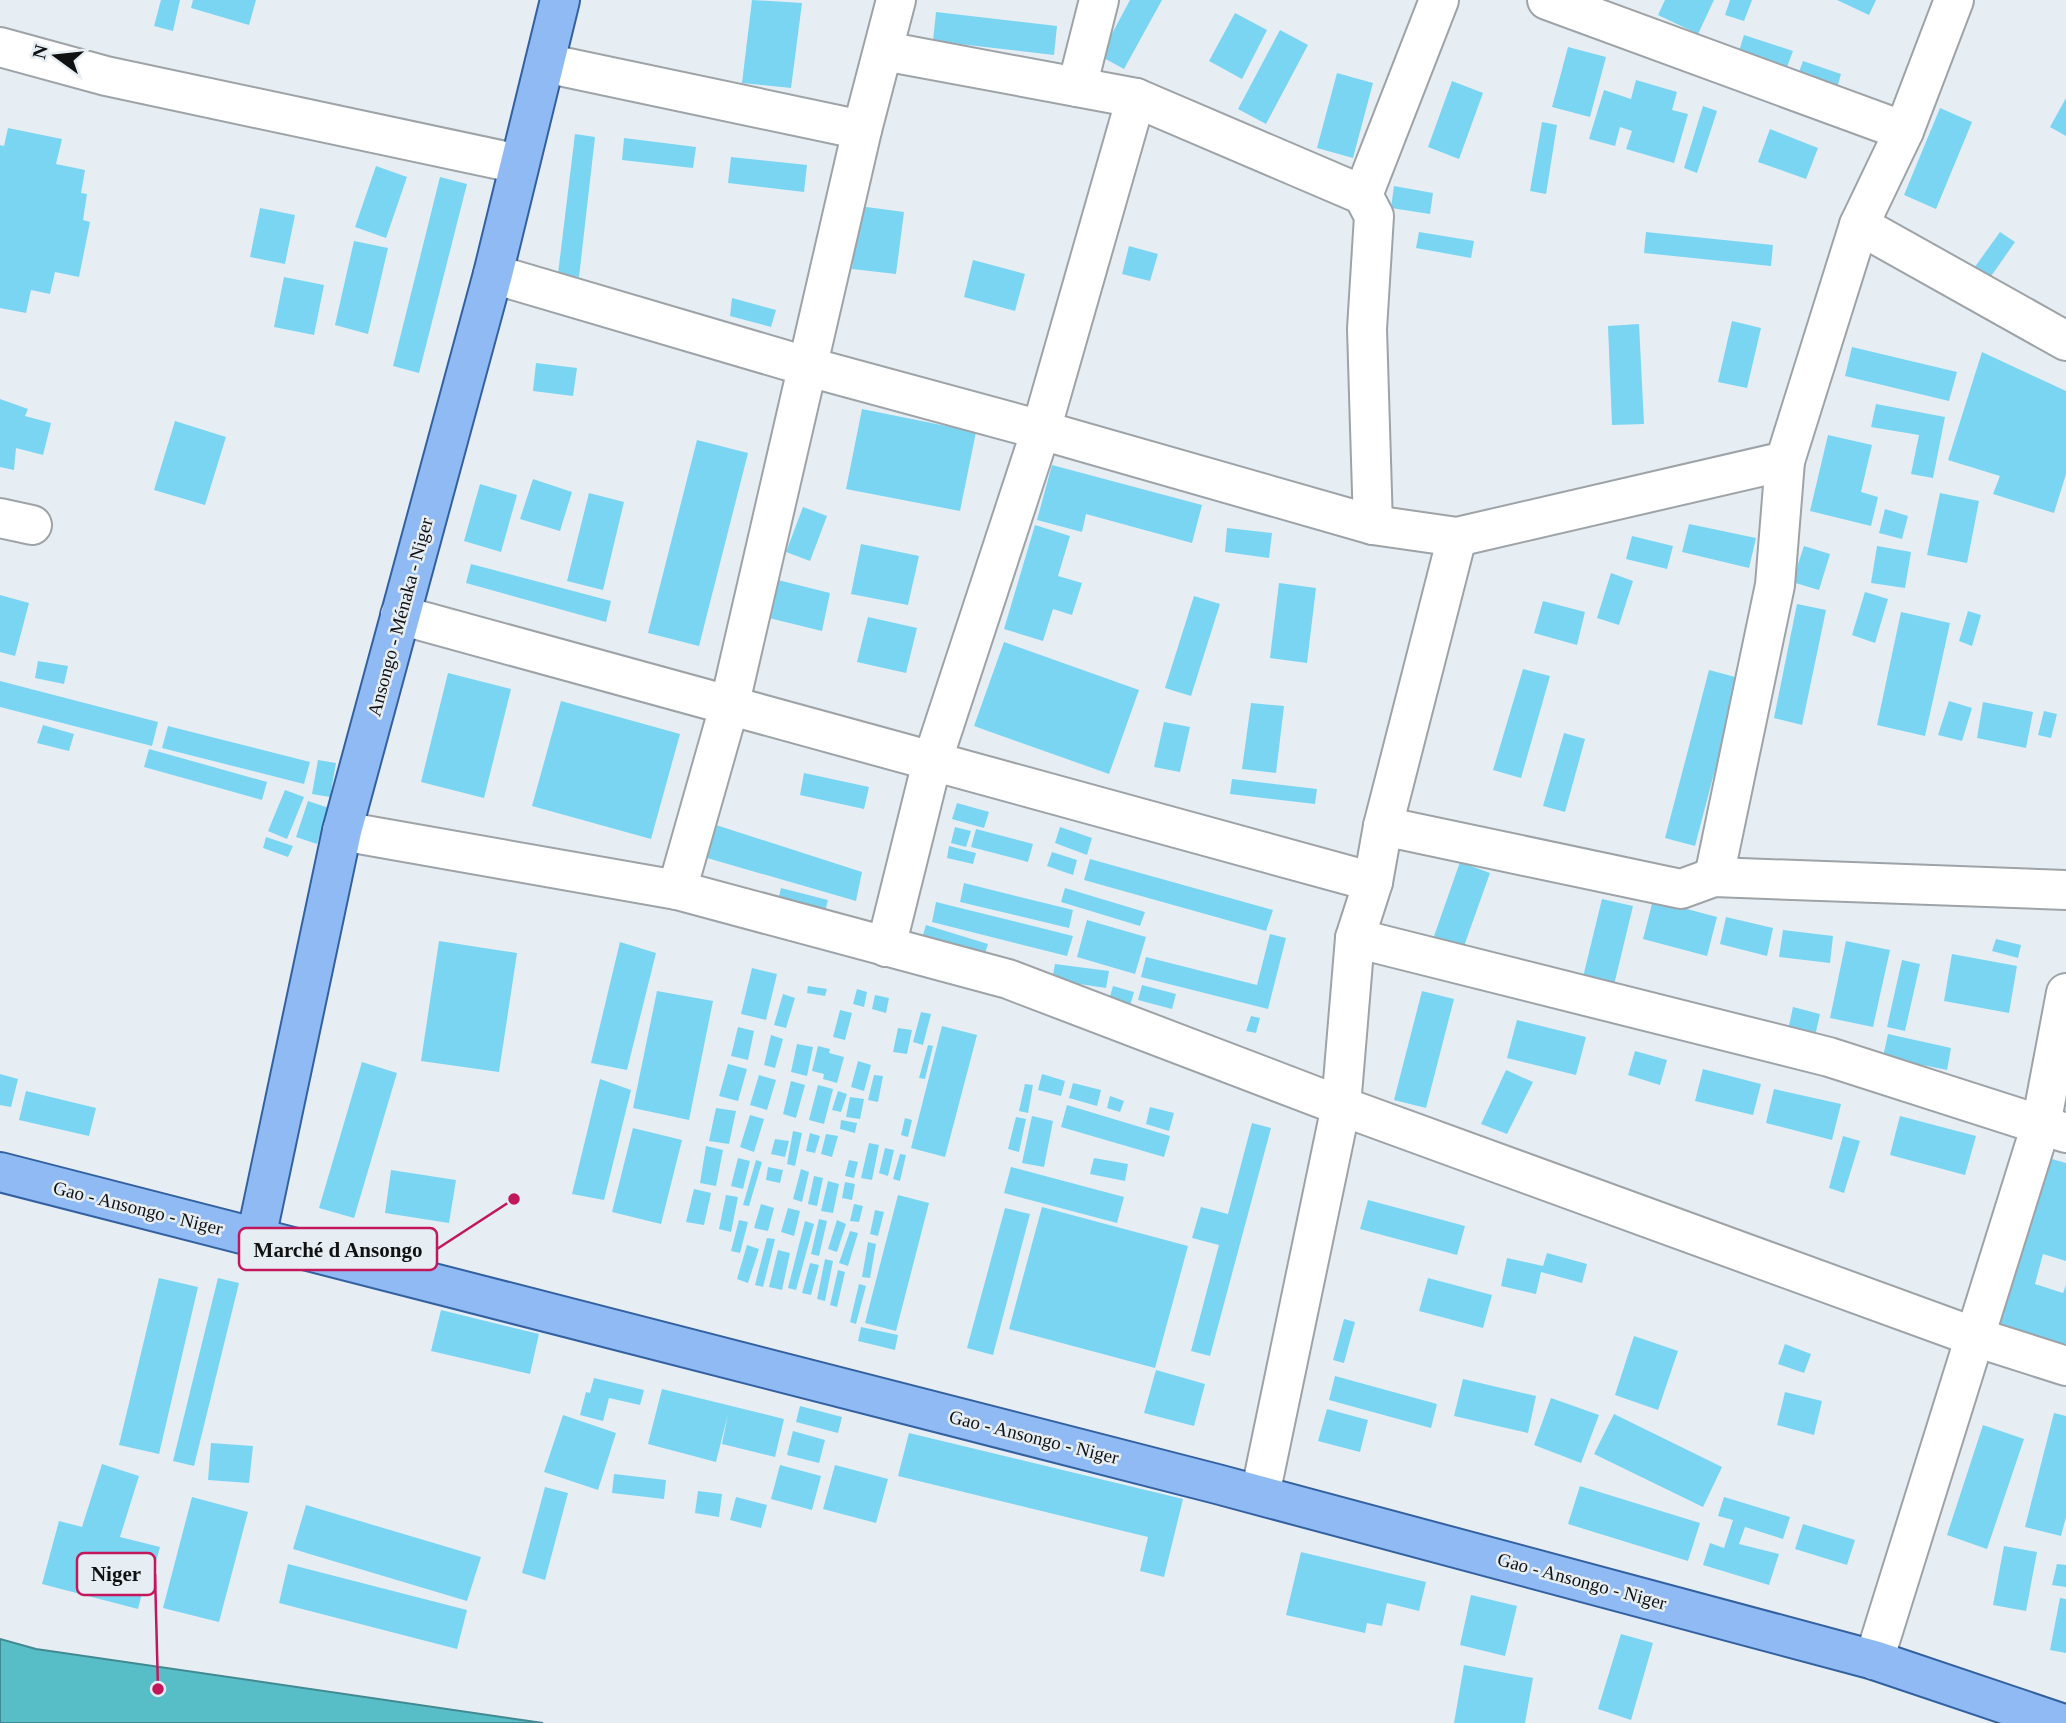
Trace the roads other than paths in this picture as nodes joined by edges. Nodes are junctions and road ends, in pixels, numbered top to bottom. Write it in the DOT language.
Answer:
graph roads {
  1 [pos="560,0"];
  2 [pos="896,0"];
  3 [pos="1099,0"];
  4 [pos="1439,0"];
  5 [pos="1546,0"];
  6 [pos="1954,0"];
  7 [pos="0,47"];
  8 [pos="884,51"];
  9 [pos="545,63"];
  10 [pos="1077,87"];
  11 [pos="1136,98"];
  12 [pos="862,130"];
  13 [pos="1904,131"];
  14 [pos="519,164"];
  15 [pos="1363,195"];
  16 [pos="1858,225"];
  17 [pos="493,274"];
  18 [pos="2066,341"];
  19 [pos="809,367"];
  20 [pos="1041,429"];
  21 [pos="1785,461"];
  22 [pos="1373,525"];
  23 [pos="1457,537"];
  24 [pos="400,615"];
  25 [pos="729,707"];
  26 [pos="932,762"];
  27 [pos="1383,826"];
  28 [pos="342,831"];
  29 [pos="1714,877"];
  30 [pos="1373,883"];
  31 [pos="677,890"];
  32 [pos="2066,890"];
  33 [pos="1355,938"];
  34 [pos="886,947"];
  35 [pos="2066,993"];
  36 [pos="1341,1106"];
  37 [pos="2054,1129"];
  38 [pos="0,1172"];
  39 [pos="256,1238"];
  40 [pos="1975,1337"];
  41 [pos="2066,1366"];
  42 [pos="1260,1495"];
  43 [pos="1874,1660"];
  44 [pos="2061,1723"];
  1 -- 9 [label="main road, Ansongo - Ménaka - Niger"];
  2 -- 8 [label="street"];
  3 -- 10 [label="street"];
  4 -- 15 [label="street"];
  5 -- 13 [label="street"];
  6 -- 13 [label="street"];
  7 -- 14 [label="street"];
  8 -- 10 [label="street"];
  8 -- 12 [label="street"];
  9 -- 12 [label="street"];
  9 -- 14 [label="main road, Ansongo - Ménaka - Niger"];
  10 -- 11 [label="street"];
  11 -- 15 [label="street"];
  11 -- 20 [label="street"];
  12 -- 19 [label="street"];
  13 -- 16 [label="street"];
  14 -- 17 [label="main road, Ansongo - Ménaka - Niger"];
  15 -- 22 [label="street"];
  16 -- 18 [label="street"];
  16 -- 21 [label="street"];
  17 -- 19 [label="street"];
  17 -- 24 [label="main road, Ansongo - Ménaka - Niger"];
  19 -- 20 [label="street"];
  19 -- 25 [label="street"];
  20 -- 22 [label="street"];
  20 -- 26 [label="street"];
  21 -- 23 [label="street"];
  21 -- 29 [label="street"];
  22 -- 23 [label="street"];
  23 -- 27 [label="street"];
  24 -- 25 [label="street"];
  24 -- 28 [label="main road, Ansongo - Ménaka - Niger"];
  25 -- 26 [label="street"];
  25 -- 31 [label="street"];
  26 -- 30 [label="street"];
  26 -- 34 [label="street"];
  27 -- 29 [label="street"];
  27 -- 30 [label="street"];
  28 -- 31 [label="street"];
  28 -- 39 [label="main road, Ansongo - Ménaka - Niger"];
  29 -- 32 [label="street"];
  30 -- 33 [label="street"];
  31 -- 34 [label="street"];
  33 -- 36 [label="street"];
  33 -- 37 [label="street"];
  34 -- 36 [label="street"];
  35 -- 37 [label="street"];
  36 -- 40 [label="street"];
  36 -- 42 [label="street"];
  37 -- 40 [label="street"];
  38 -- 39 [label="main road, Gao - Ansongo - Niger"];
  39 -- 42 [label="main road, Gao - Ansongo - Niger"];
  40 -- 41 [label="street"];
  40 -- 43 [label="street"];
  42 -- 43 [label="main road, Gao - Ansongo - Niger"];
  43 -- 44 [label="main road, Gao - Ansongo - Niger"];
}
